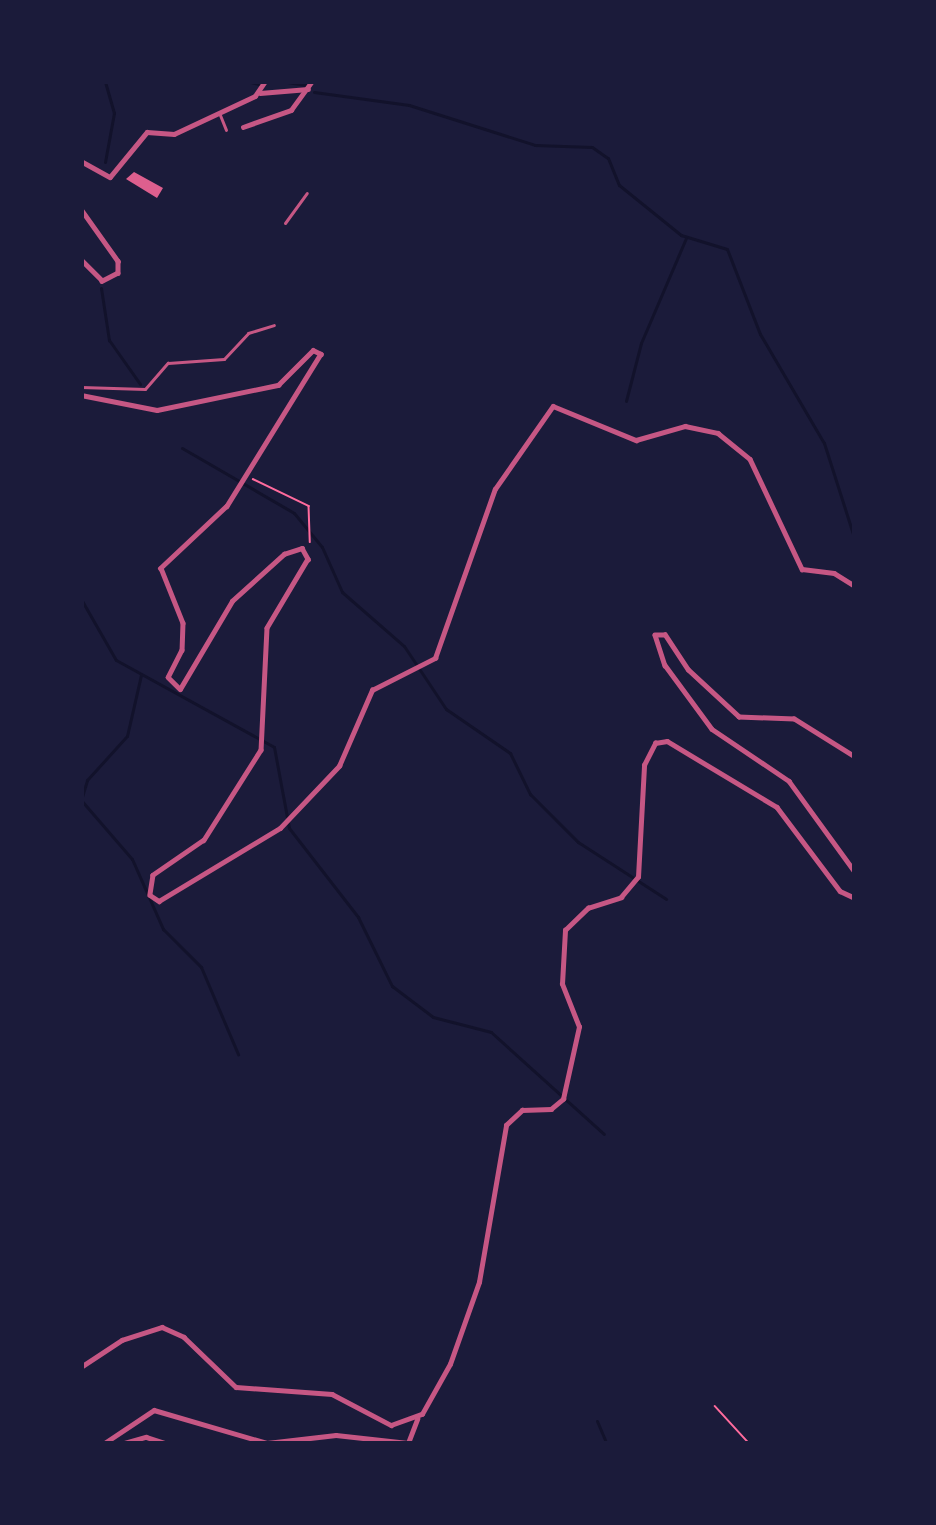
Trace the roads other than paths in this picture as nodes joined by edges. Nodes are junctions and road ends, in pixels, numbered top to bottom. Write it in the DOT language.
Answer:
graph roads {
  1 [pos="265,81"];
  2 [pos="311,85"];
  3 [pos="260,93"];
  4 [pos="218,111"];
  5 [pos="243,127"];
  6 [pos="226,130"];
  7 [pos="81,161"];
  8 [pos="307,193"];
  9 [pos="81,209"];
  10 [pos="285,223"];
  11 [pos="81,260"];
  12 [pos="274,325"];
  13 [pos="81,391"];
  14 [pos="855,586"];
  15 [pos="855,757"];
  16 [pos="855,872"];
  17 [pos="855,898"];
  18 [pos="81,1367"];
  19 [pos="417,1419"];
  20 [pos="103,1444"];
  21 [pos="121,1444"];
  22 [pos="168,1444"];
  1 -- 3 [label="street"];
  2 -- 3 [label="street"];
  2 -- 5 [label="street"];
  3 -- 4 [label="street"];
  4 -- 6 [label="street"];
  4 -- 7 [label="street"];
  8 -- 10 [label="street"];
  9 -- 11 [label="street"];
  12 -- 13 [label="street"];
  13 -- 14 [label="street"];
  15 -- 16 [label="street"];
  17 -- 19 [label="street"];
  18 -- 19 [label="street"];
  19 -- 20 [label="street"];
  21 -- 22 [label="street"];
}
